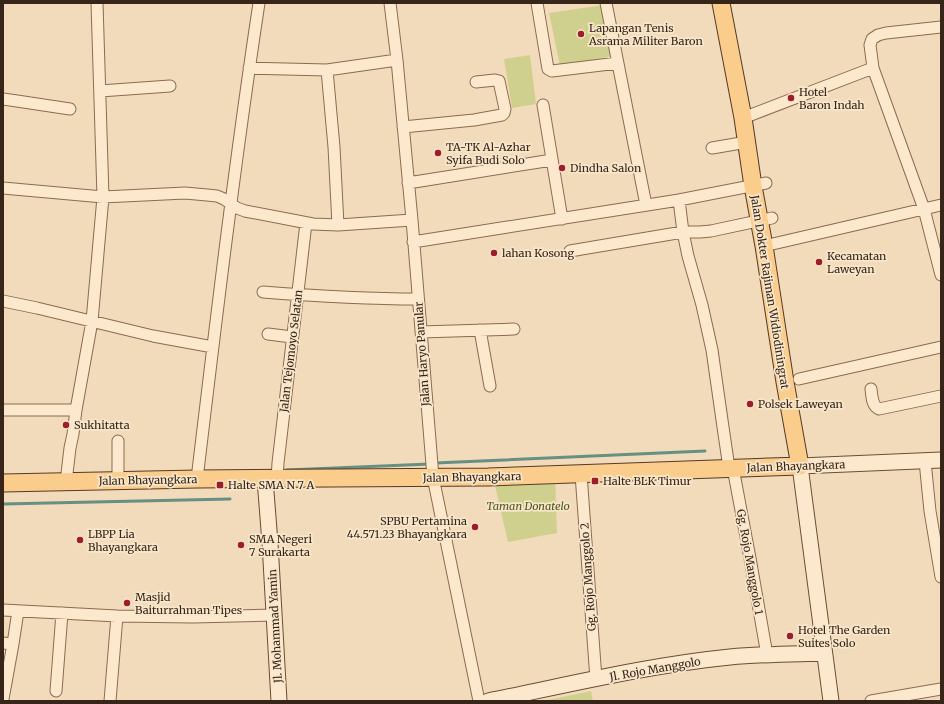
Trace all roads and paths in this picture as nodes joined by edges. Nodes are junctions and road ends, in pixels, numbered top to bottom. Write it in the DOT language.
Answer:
graph roads {
  1 [pos="98,3"];
  2 [pos="259,3"];
  3 [pos="390,3"];
  4 [pos="537,3"];
  5 [pos="606,3"];
  6 [pos="721,3"];
  7 [pos="941,27"];
  8 [pos="397,60"];
  9 [pos="618,63"];
  10 [pos="249,68"];
  11 [pos="873,68"];
  12 [pos="327,70"];
  13 [pos="476,82"];
  14 [pos="170,86"];
  15 [pos="100,92"];
  16 [pos="3,98"];
  17 [pos="543,105"];
  18 [pos="70,109"];
  19 [pos="743,118"];
  20 [pos="403,127"];
  21 [pos="747,142"];
  22 [pos="712,148"];
  23 [pos="552,160"];
  24 [pos="408,183"];
  25 [pos="760,185"];
  26 [pos="3,188"];
  27 [pos="103,197"];
  28 [pos="678,200"];
  29 [pos="231,204"];
  30 [pos="646,205"];
  31 [pos="941,205"];
  32 [pos="924,209"];
  33 [pos="562,218"];
  34 [pos="412,220"];
  35 [pos="766,220"];
  36 [pos="306,223"];
  37 [pos="338,225"];
  38 [pos="683,232"];
  39 [pos="413,242"];
  40 [pos="764,246"];
  41 [pos="570,251"];
  42 [pos="941,275"];
  43 [pos="263,292"];
  44 [pos="297,295"];
  45 [pos="418,299"];
  46 [pos="3,301"];
  47 [pos="92,321"];
  48 [pos="514,329"];
  49 [pos="480,330"];
  50 [pos="421,332"];
  51 [pos="268,334"];
  52 [pos="292,337"];
  53 [pos="213,347"];
  54 [pos="941,347"];
  55 [pos="799,379"];
  56 [pos="490,386"];
  57 [pos="871,389"];
  58 [pos="941,396"];
  59 [pos="3,410"];
  60 [pos="76,410"];
  61 [pos="118,441"];
  62 [pos="941,460"];
  63 [pos="925,461"];
  64 [pos="800,466"];
  65 [pos="731,468"];
  66 [pos="432,473"];
  67 [pos="274,474"];
  68 [pos="581,474"];
  69 [pos="197,479"];
  70 [pos="118,481"];
  71 [pos="66,482"];
  72 [pos="3,483"];
  73 [pos="941,577"];
  74 [pos="3,610"];
  75 [pos="18,611"];
  76 [pos="62,613"];
  77 [pos="274,615"];
  78 [pos="117,616"];
  79 [pos="8,643"];
  80 [pos="824,653"];
  81 [pos="766,655"];
  82 [pos="596,679"];
  83 [pos="941,689"];
  84 [pos="56,691"];
  85 [pos="3,699"];
  86 [pos="110,701"];
  87 [pos="279,701"];
  88 [pos="479,701"];
  89 [pos="488,701"];
  90 [pos="831,701"];
  91 [pos="871,701"];
  1 -- 15 [label="street"];
  2 -- 10 [label="street"];
  3 -- 8 [label="street, Jalan Haryo Panular"];
  4 -- 9 [label="street"];
  5 -- 9 [label="street"];
  6 -- 19 [label="main road, Jalan Dokter Rajiman Widiodiningrat"];
  7 -- 11 [label="street"];
  8 -- 12 [label="street"];
  8 -- 20 [label="street, Jalan Haryo Panular"];
  9 -- 30 [label="street"];
  10 -- 12 [label="street"];
  10 -- 29 [label="street"];
  11 -- 19 [label="street"];
  11 -- 32 [label="street"];
  12 -- 37 [label="street"];
  13 -- 20 [label="street"];
  14 -- 15 [label="street"];
  15 -- 27 [label="street"];
  16 -- 18 [label="street"];
  17 -- 23 [label="street"];
  19 -- 21 [label="main road, Jalan Dokter Rajiman Widiodiningrat"];
  20 -- 24 [label="street, Jalan Haryo Panular"];
  21 -- 22 [label="street"];
  21 -- 25 [label="main road, Jalan Dokter Rajiman Widiodiningrat"];
  23 -- 24 [label="street"];
  23 -- 33 [label="street"];
  24 -- 34 [label="street, Jalan Haryo Panular"];
  25 -- 28 [label="street"];
  25 -- 35 [label="main road, Jalan Dokter Rajiman Widiodiningrat"];
  26 -- 27 [label="street"];
  27 -- 29 [label="street"];
  27 -- 47 [label="street"];
  28 -- 30 [label="street"];
  28 -- 38 [label="street, Gg. Rojo Manggolo 1"];
  29 -- 36 [label="street"];
  29 -- 53 [label="street"];
  30 -- 33 [label="street"];
  31 -- 32 [label="street"];
  32 -- 40 [label="street"];
  32 -- 42 [label="street"];
  33 -- 39 [label="street"];
  34 -- 37 [label="street"];
  34 -- 39 [label="street, Jalan Haryo Panular"];
  35 -- 38 [label="street"];
  35 -- 40 [label="main road, Jalan Dokter Rajiman Widiodiningrat"];
  36 -- 37 [label="street"];
  36 -- 44 [label="street, Jalan Tejomoyo Selatan"];
  38 -- 41 [label="street"];
  38 -- 65 [label="street, Gg. Rojo Manggolo 1"];
  39 -- 45 [label="street, Jalan Haryo Panular"];
  40 -- 64 [label="main road, Jalan Dokter Rajiman Widiodiningrat"];
  43 -- 44 [label="street"];
  44 -- 45 [label="street"];
  44 -- 52 [label="street, Jalan Tejomoyo Selatan"];
  45 -- 50 [label="street, Jalan Haryo Panular"];
  46 -- 47 [label="street"];
  47 -- 53 [label="street"];
  47 -- 60 [label="street"];
  48 -- 49 [label="street"];
  49 -- 50 [label="street"];
  49 -- 56 [label="street"];
  50 -- 66 [label="street, Jalan Haryo Panular"];
  51 -- 52 [label="street"];
  52 -- 67 [label="street, Jalan Tejomoyo Selatan"];
  53 -- 69 [label="street"];
  54 -- 55 [label="street"];
  57 -- 58 [label="street"];
  59 -- 60 [label="street"];
  60 -- 71 [label="street"];
  61 -- 70 [label="street"];
  62 -- 63 [label="main road, Jalan Bhayangkara"];
  63 -- 64 [label="main road, Jalan Bhayangkara"];
  63 -- 73 [label="street"];
  64 -- 65 [label="main road, Jalan Bhayangkara"];
  64 -- 80 [label="main road, Jalan Dokter Rajiman Widiodiningrat"];
  65 -- 68 [label="main road, Jalan Bhayangkara"];
  65 -- 81 [label="street, Gg. Rojo Manggolo 1"];
  66 -- 67 [label="main road, Jalan Bhayangkara"];
  66 -- 68 [label="main road, Jalan Bhayangkara"];
  66 -- 88 [label="street, Jalan Haryo Panular"];
  67 -- 69 [label="main road, Jalan Bhayangkara"];
  67 -- 77 [label="main road, Jl. Mohammad Yamin"];
  68 -- 82 [label="street, Gg. Rojo Manggolo 2"];
  69 -- 70 [label="main road, Jalan Bhayangkara"];
  70 -- 71 [label="main road, Jalan Bhayangkara"];
  71 -- 72 [label="main road, Jalan Bhayangkara"];
  74 -- 75 [label="street"];
  75 -- 76 [label="street"];
  75 -- 79 [label="street"];
  76 -- 78 [label="street"];
  76 -- 84 [label="street"];
  77 -- 78 [label="street"];
  77 -- 87 [label="main road, Jl. Mohammad Yamin"];
  78 -- 86 [label="street"];
  79 -- 85 [label="street"];
  80 -- 81 [label="main road, Jl. Rojo Manggolo"];
  80 -- 90 [label="main road, Jalan Dokter Rajiman Widiodiningrat"];
  81 -- 82 [label="main road, Jl. Rojo Manggolo"];
  82 -- 89 [label="main road, Jl. Rojo Manggolo"];
  83 -- 91 [label="street"];
}
